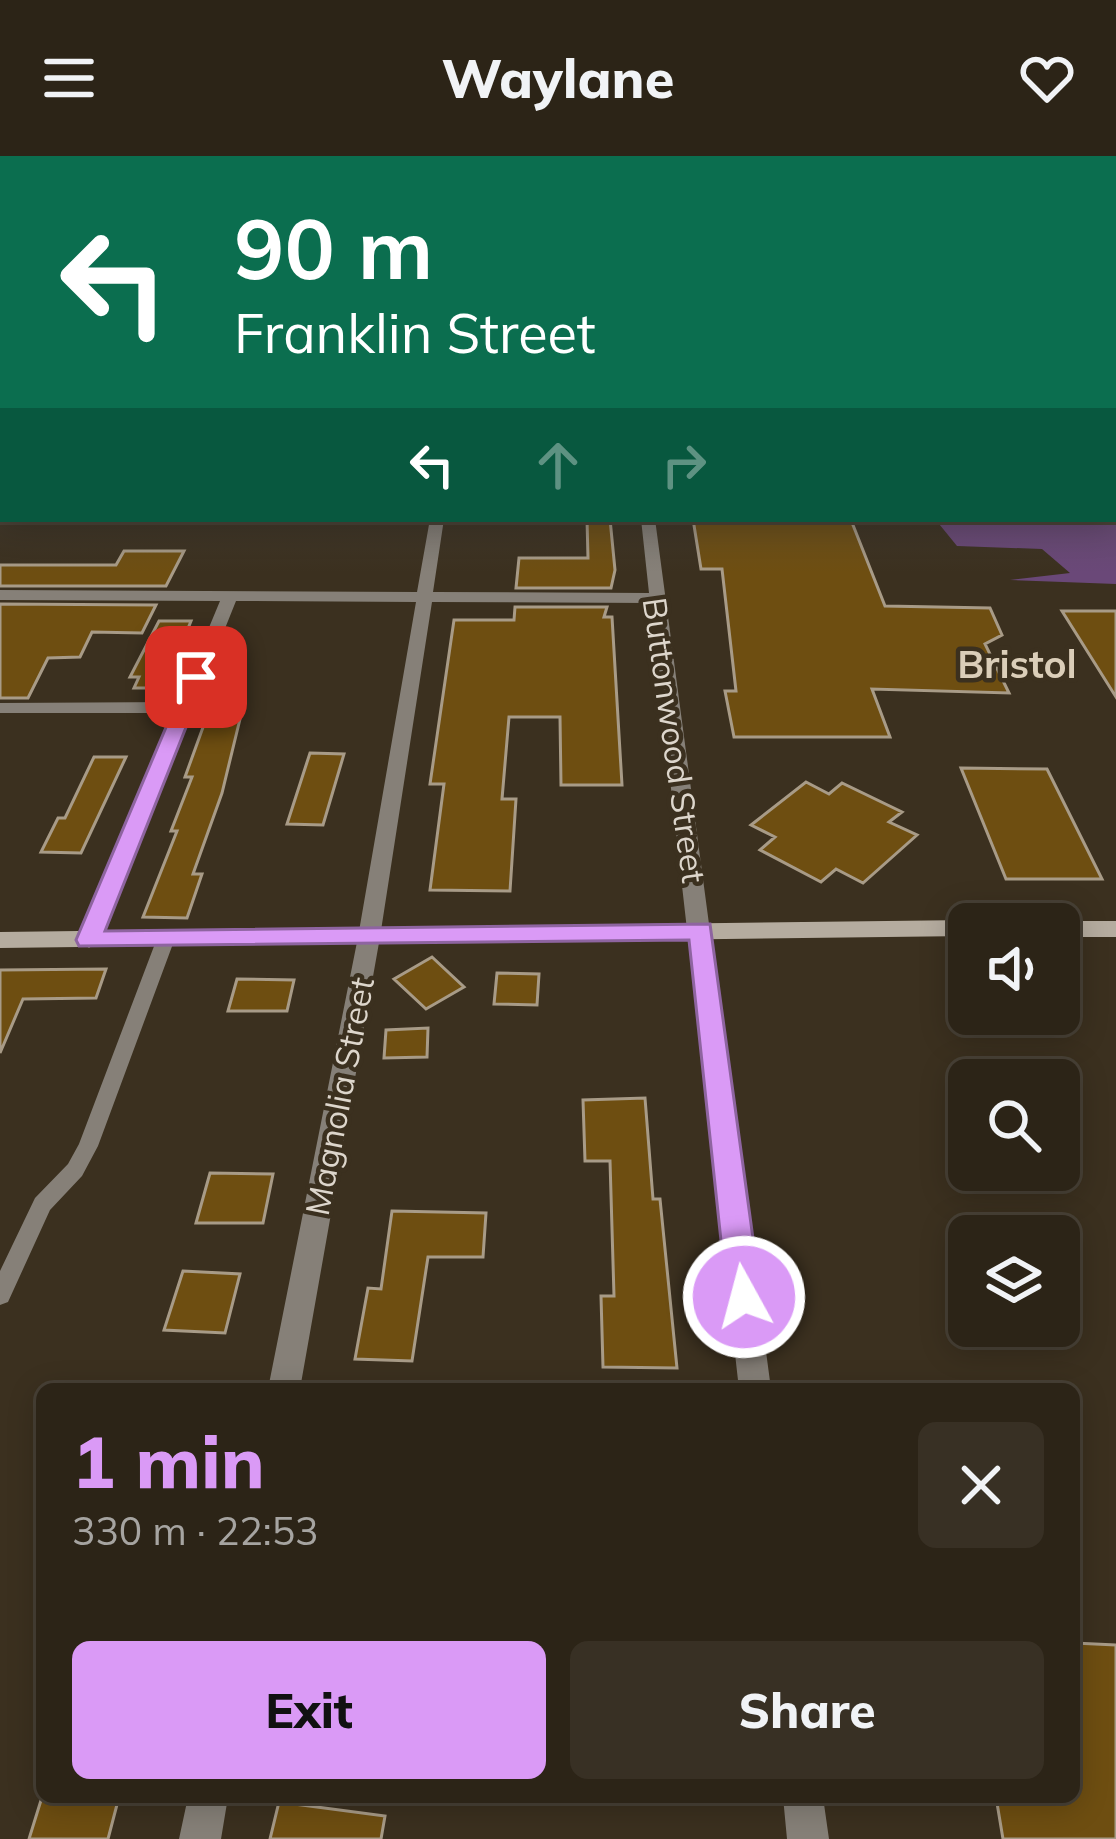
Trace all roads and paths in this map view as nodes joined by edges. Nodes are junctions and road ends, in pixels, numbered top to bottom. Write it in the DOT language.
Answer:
graph roads {
  1 [pos="436,522"];
  2 [pos="648,522"];
  3 [pos="0,595"];
  4 [pos="230,597"];
  5 [pos="422,597"];
  6 [pos="656,598"];
  7 [pos="186,707"];
  8 [pos="0,708"];
  9 [pos="948,928"];
  10 [pos="1080,929"];
  11 [pos="1116,929"];
  12 [pos="700,931"];
  13 [pos="369,937"];
  14 [pos="0,940"];
  15 [pos="88,940"];
  16 [pos="165,941"];
  17 [pos="0,1295"];
  18 [pos="285,1383"];
  19 [pos="754,1383"];
  20 [pos="207,1803"];
  21 [pos="804,1803"];
  22 [pos="200,1839"];
  23 [pos="808,1839"];
  1 -- 5 [label="street, Magnolia Street"];
  2 -- 6 [label="street, Buttonwood Street"];
  3 -- 4 [label="street"];
  4 -- 5 [label="street"];
  4 -- 7 [label="street"];
  5 -- 6 [label="street"];
  5 -- 13 [label="street, Magnolia Street"];
  6 -- 12 [label="street, Buttonwood Street"];
  7 -- 8 [label="street"];
  7 -- 15 [label="street"];
  9 -- 12 [label="street"];
  10 -- 11 [label="street"];
  12 -- 13 [label="street"];
  12 -- 19 [label="street, Buttonwood Street"];
  13 -- 16 [label="street"];
  13 -- 18 [label="street, Magnolia Street"];
  14 -- 15 [label="street"];
  15 -- 16 [label="street"];
  16 -- 17 [label="lane"];
  20 -- 22 [label="street"];
  21 -- 23 [label="street"];
}
